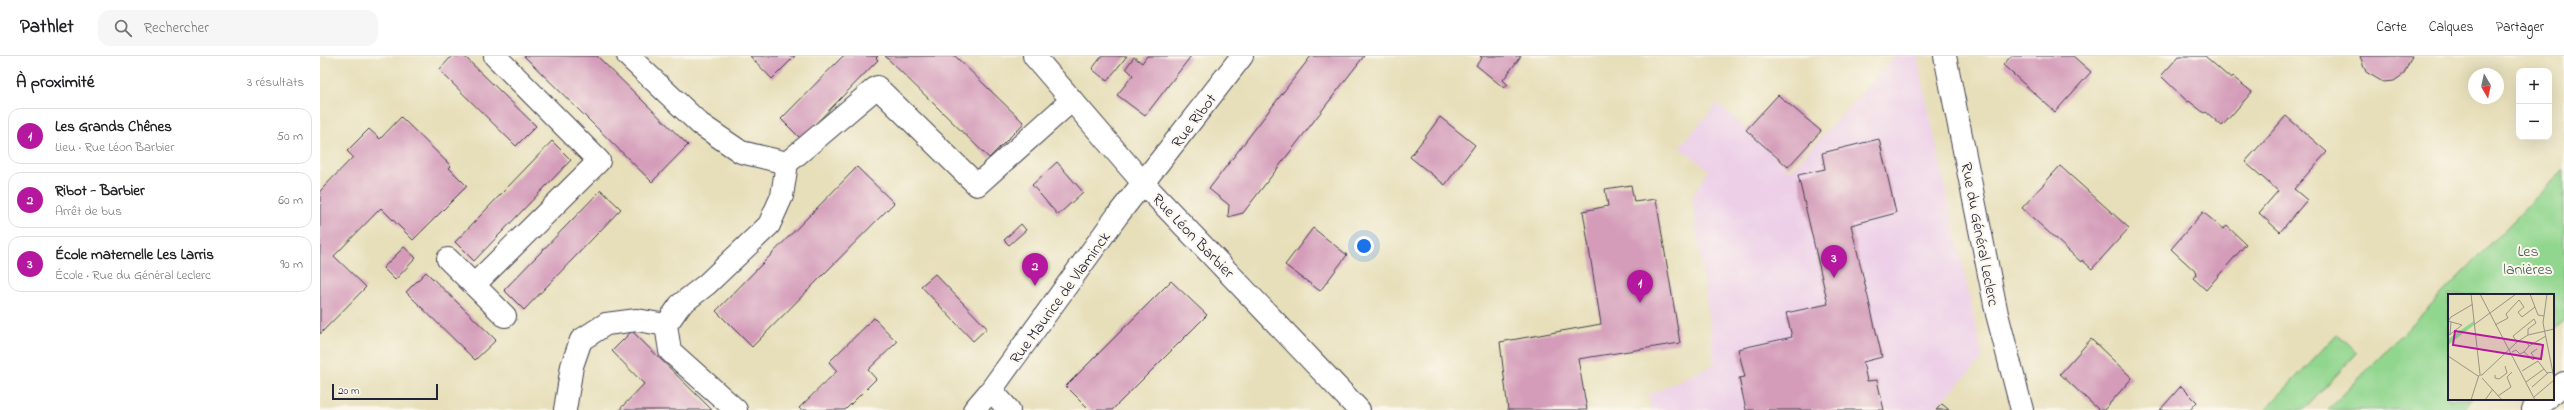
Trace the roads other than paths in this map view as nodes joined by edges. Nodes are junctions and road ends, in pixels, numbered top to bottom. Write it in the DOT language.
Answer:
graph roads {
  1 [pos="496,56"];
  2 [pos="628,56"];
  3 [pos="1034,56"];
  4 [pos="1242,56"];
  5 [pos="1945,56"];
  6 [pos="1072,100"];
  7 [pos="787,163"];
  8 [pos="1144,184"];
  9 [pos="448,259"];
  10 [pos="474,285"];
  11 [pos="505,316"];
  12 [pos="666,325"];
  13 [pos="2564,383"];
  14 [pos="991,390"];
  15 [pos="2554,392"];
  16 [pos="2545,400"];
  17 [pos="565,410"];
  18 [pos="736,410"];
  19 [pos="974,410"];
  20 [pos="1009,410"];
  21 [pos="1359,410"];
  22 [pos="2022,410"];
  23 [pos="2533,410"];
  1 -- 10 [label="street"];
  2 -- 7 [label="street"];
  3 -- 6 [label="street, Rue Léon Barbier"];
  4 -- 8 [label="street, Rue Ribot"];
  5 -- 22 [label="street, Rue du Général Leclerc"];
  6 -- 7 [label="street"];
  6 -- 8 [label="street, Rue Léon Barbier"];
  7 -- 12 [label="street"];
  8 -- 14 [label="street, Rue Maurice de Vlaminck"];
  8 -- 21 [label="street, Rue Léon Barbier"];
  9 -- 10 [label="street"];
  10 -- 11 [label="street"];
  12 -- 17 [label="street"];
  12 -- 18 [label="street"];
  13 -- 15 [label="street"];
  14 -- 19 [label="street, Rue Maurice de Vlaminck"];
  14 -- 20 [label="street"];
  16 -- 23 [label="street"];
}
